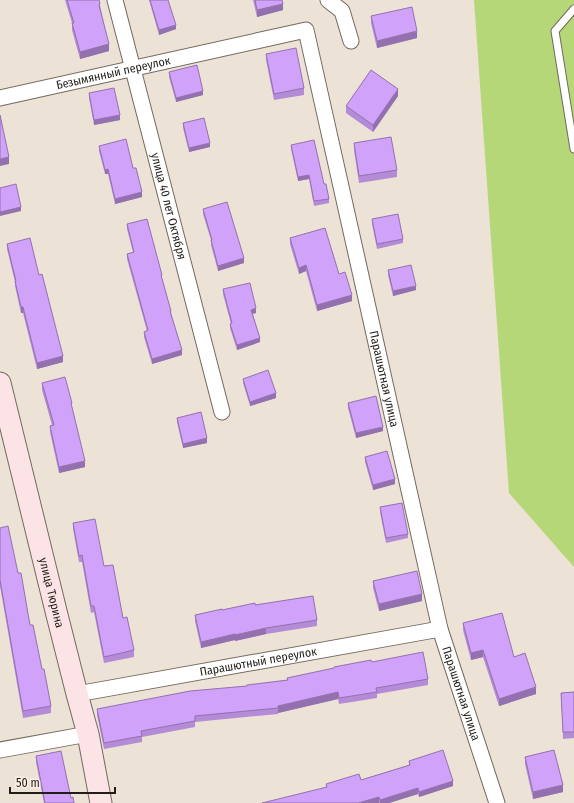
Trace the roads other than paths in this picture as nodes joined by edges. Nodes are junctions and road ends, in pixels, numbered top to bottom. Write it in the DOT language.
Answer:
graph roads {
  1 [pos="115,0"];
  2 [pos="328,0"];
  3 [pos="574,10"];
  4 [pos="351,41"];
  5 [pos="226,48"];
  6 [pos="133,68"];
  7 [pos="0,98"];
  8 [pos="574,149"];
  9 [pos="0,383"];
  10 [pos="222,412"];
  11 [pos="440,628"];
  12 [pos="76,694"];
  13 [pos="88,734"];
  14 [pos="0,750"];
  15 [pos="101,803"];
  16 [pos="495,803"];
  1 -- 6 [label="street, улица 40 лет Октября"];
  2 -- 4 [label="street"];
  3 -- 8 [label="lane"];
  5 -- 6 [label="street, Безымянный переулок"];
  5 -- 11 [label="street, Парашютная улица"];
  6 -- 7 [label="street, Безымянный переулок"];
  6 -- 10 [label="street, улица 40 лет Октября"];
  9 -- 12 [label="street, улица Тюрина"];
  11 -- 12 [label="street, Парашютный переулок"];
  11 -- 16 [label="street, Парашютная улица"];
  12 -- 13 [label="street, улица Тюрина"];
  13 -- 14 [label="street"];
  13 -- 15 [label="street, улица Тюрина"];
}
